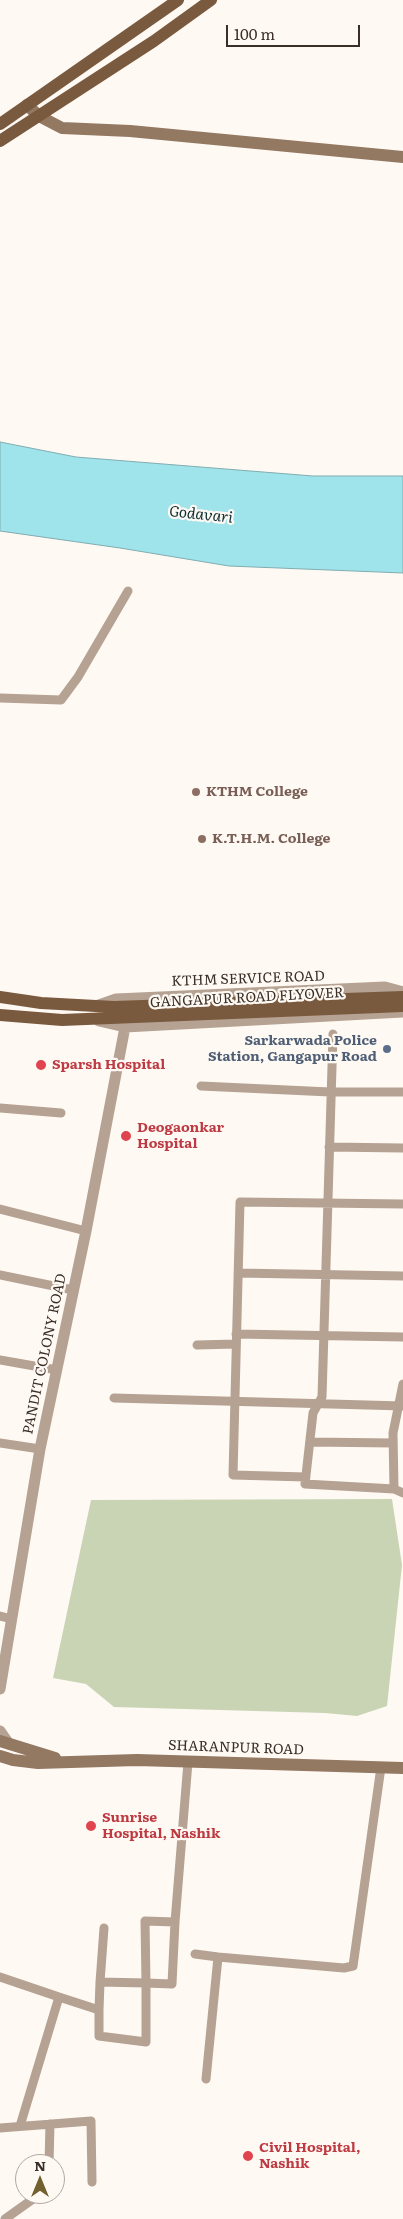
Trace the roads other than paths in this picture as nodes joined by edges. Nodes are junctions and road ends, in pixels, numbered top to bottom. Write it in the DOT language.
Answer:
graph roads {
  1 [pos="178,0"];
  2 [pos="211,0"];
  3 [pos="27,105"];
  4 [pos="39,116"];
  5 [pos="0,124"];
  6 [pos="0,141"];
  7 [pos="403,158"];
  8 [pos="128,591"];
  9 [pos="0,698"];
  10 [pos="403,992"];
  11 [pos="403,996"];
  12 [pos="0,997"];
  13 [pos="387,1002"];
  14 [pos="403,1006"];
  15 [pos="403,1012"];
  16 [pos="94,1013"];
  17 [pos="0,1015"];
  18 [pos="118,1018"];
  19 [pos="333,1034"];
  20 [pos="201,1086"];
  21 [pos="330,1092"];
  22 [pos="403,1092"];
  23 [pos="0,1108"];
  24 [pos="60,1113"];
  25 [pos="329,1147"];
  26 [pos="403,1148"];
  27 [pos="328,1204"];
  28 [pos="403,1204"];
  29 [pos="0,1209"];
  30 [pos="86,1231"];
  31 [pos="238,1273"];
  32 [pos="0,1275"];
  33 [pos="326,1276"];
  34 [pos="403,1276"];
  35 [pos="74,1290"];
  36 [pos="236,1334"];
  37 [pos="324,1336"];
  38 [pos="403,1337"];
  39 [pos="236,1344"];
  40 [pos="197,1345"];
  41 [pos="0,1360"];
  42 [pos="57,1370"];
  43 [pos="403,1384"];
  44 [pos="114,1398"];
  45 [pos="235,1400"];
  46 [pos="318,1405"];
  47 [pos="400,1406"];
  48 [pos="310,1442"];
  49 [pos="0,1443"];
  50 [pos="393,1443"];
  51 [pos="40,1449"];
  52 [pos="306,1477"];
  53 [pos="394,1489"];
  54 [pos="403,1493"];
  55 [pos="0,1616"];
  56 [pos="12,1618"];
  57 [pos="0,1689"];
  58 [pos="0,1731"];
  59 [pos="5,1743"];
  60 [pos="3,1758"];
  61 [pos="68,1760"];
  62 [pos="188,1762"];
  63 [pos="381,1767"];
  64 [pos="403,1768"];
  65 [pos="175,1922"];
  66 [pos="104,1928"];
  67 [pos="195,1954"];
  68 [pos="218,1957"];
  69 [pos="0,1977"];
  70 [pos="100,1982"];
  71 [pos="146,1983"];
  72 [pos="59,1997"];
  73 [pos="98,2010"];
  74 [pos="206,2079"];
  75 [pos="50,2124"];
  76 [pos="20,2126"];
  77 [pos="0,2128"];
  78 [pos="49,2154"];
  79 [pos="92,2182"];
  80 [pos="26,2204"];
  81 [pos="5,2219"];
  1 -- 3 [label="main road"];
  2 -- 4 [label="main road"];
  3 -- 4 [label="main road"];
  3 -- 5 [label="main road"];
  4 -- 6 [label="main road"];
  4 -- 7 [label="main road"];
  8 -- 9 [label="street"];
  10 -- 16 [label="street, KTHM SERVICE ROAD"];
  11 -- 13 [label="main road, GANGAPUR ROAD FLYOVER"];
  12 -- 16 [label="main road"];
  13 -- 14 [label="main road, GANGAPUR ROAD FLYOVER"];
  13 -- 18 [label="main road, GANGAPUR ROAD FLYOVER"];
  15 -- 18 [label="street"];
  16 -- 17 [label="main road"];
  16 -- 18 [label="main road, GANGAPUR ROAD FLYOVER"];
  16 -- 18 [label="street"];
  18 -- 30 [label="street, PANDIT COLONY ROAD"];
  19 -- 21 [label="street"];
  20 -- 21 [label="street"];
  21 -- 22 [label="street"];
  21 -- 25 [label="street"];
  23 -- 24 [label="street"];
  25 -- 26 [label="street"];
  25 -- 27 [label="street"];
  27 -- 28 [label="street"];
  27 -- 31 [label="street"];
  27 -- 33 [label="street"];
  29 -- 30 [label="street"];
  30 -- 35 [label="street, PANDIT COLONY ROAD"];
  31 -- 33 [label="street"];
  31 -- 36 [label="street"];
  32 -- 35 [label="street"];
  33 -- 34 [label="street"];
  33 -- 37 [label="street"];
  35 -- 42 [label="street, PANDIT COLONY ROAD"];
  36 -- 37 [label="street"];
  36 -- 39 [label="street"];
  37 -- 38 [label="street"];
  37 -- 46 [label="street"];
  39 -- 40 [label="street"];
  39 -- 45 [label="street"];
  41 -- 42 [label="street"];
  42 -- 51 [label="street, PANDIT COLONY ROAD"];
  43 -- 47 [label="street"];
  44 -- 45 [label="street"];
  45 -- 46 [label="street"];
  45 -- 52 [label="street"];
  46 -- 47 [label="street"];
  46 -- 48 [label="street"];
  47 -- 50 [label="street"];
  48 -- 50 [label="street"];
  48 -- 52 [label="street"];
  49 -- 51 [label="street"];
  50 -- 53 [label="street"];
  51 -- 56 [label="street, PANDIT COLONY ROAD"];
  52 -- 53 [label="street"];
  53 -- 54 [label="street"];
  55 -- 56 [label="street"];
  56 -- 57 [label="street, PANDIT COLONY ROAD"];
  58 -- 59 [label="street"];
  59 -- 61 [label="main road, SHARANPUR ROAD"];
  60 -- 61 [label="main road, SHARANPUR ROAD"];
  61 -- 62 [label="main road, SHARANPUR ROAD"];
  62 -- 63 [label="main road, SHARANPUR ROAD"];
  62 -- 65 [label="street"];
  63 -- 64 [label="main road, SHARANPUR ROAD"];
  63 -- 68 [label="street"];
  65 -- 71 [label="street"];
  65 -- 71 [label="street"];
  66 -- 70 [label="street"];
  67 -- 68 [label="street"];
  68 -- 74 [label="street"];
  69 -- 72 [label="street"];
  70 -- 71 [label="street"];
  70 -- 73 [label="street"];
  71 -- 73 [label="street"];
  72 -- 73 [label="street"];
  72 -- 76 [label="street"];
  75 -- 76 [label="street"];
  75 -- 78 [label="street"];
  75 -- 79 [label="street"];
  76 -- 77 [label="street"];
  80 -- 81 [label="street"];
}
